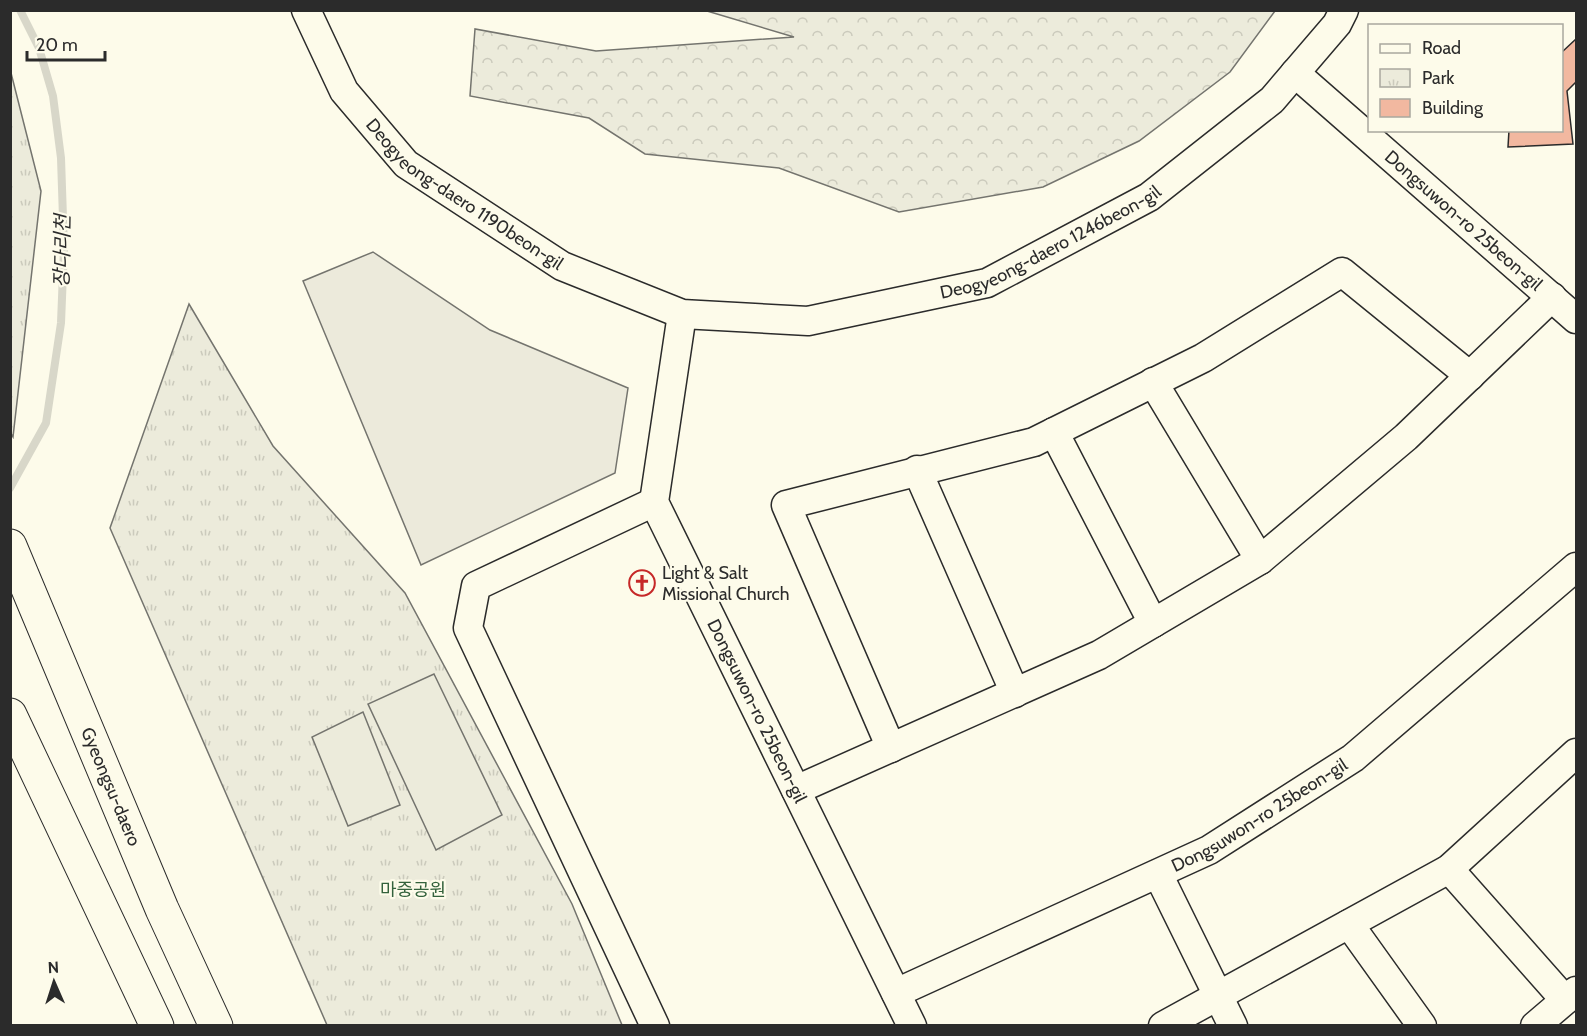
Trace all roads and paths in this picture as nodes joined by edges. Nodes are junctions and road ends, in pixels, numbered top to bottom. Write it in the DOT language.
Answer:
graph roads {
  1 [pos="306,10"];
  2 [pos="1344,10"];
  3 [pos="1295,73"];
  4 [pos="1552,297"];
  5 [pos="682,314"];
  6 [pos="1576,319"];
  7 [pos="1470,376"];
  8 [pos="1153,382"];
  9 [pos="1054,432"];
  10 [pos="917,470"];
  11 [pos="654,502"];
  12 [pos="10,546"];
  13 [pos="1260,560"];
  14 [pos="1572,580"];
  15 [pos="1152,623"];
  16 [pos="1015,693"];
  17 [pos="10,715"];
  18 [pos="891,748"];
  19 [pos="1576,753"];
  20 [pos="796,790"];
  21 [pos="1449,869"];
  22 [pos="1158,874"];
  23 [pos="1349,924"];
  24 [pos="896,993"];
  25 [pos="1218,996"];
  26 [pos="1571,996"];
  27 [pos="157,1026"];
  28 [pos="216,1026"];
  29 [pos="656,1026"];
  30 [pos="912,1026"];
  31 [pos="1163,1026"];
  32 [pos="1233,1026"];
  33 [pos="1422,1026"];
  34 [pos="1535,1026"];
  1 -- 5 [label="street, Deogyeong-daero 1190beon-gil"];
  2 -- 3 [label="street, Deogyeong-daero 1246beon-gil"];
  3 -- 4 [label="street, Dongsuwon-ro 25beon-gil"];
  3 -- 5 [label="street, Deogyeong-daero 1246beon-gil"];
  4 -- 6 [label="street, Dongsuwon-ro 25beon-gil"];
  4 -- 7 [label="street"];
  5 -- 11 [label="street"];
  7 -- 8 [label="street"];
  7 -- 13 [label="street"];
  8 -- 9 [label="street"];
  8 -- 13 [label="street"];
  9 -- 10 [label="street"];
  9 -- 15 [label="street"];
  10 -- 16 [label="street"];
  10 -- 18 [label="street"];
  11 -- 20 [label="street, Dongsuwon-ro 25beon-gil"];
  11 -- 29 [label="street"];
  12 -- 28 [label="main road, Gyeongsu-daero"];
  13 -- 15 [label="street"];
  14 -- 22 [label="street, Dongsuwon-ro 25beon-gil"];
  15 -- 16 [label="street"];
  16 -- 18 [label="street"];
  17 -- 27 [label="main road"];
  18 -- 20 [label="street"];
  19 -- 21 [label="street"];
  20 -- 24 [label="street, Dongsuwon-ro 25beon-gil"];
  21 -- 23 [label="street"];
  21 -- 26 [label="street"];
  22 -- 24 [label="street, Dongsuwon-ro 25beon-gil"];
  22 -- 25 [label="street"];
  23 -- 25 [label="street"];
  23 -- 33 [label="street"];
  24 -- 30 [label="street, Dongsuwon-ro 25beon-gil"];
  25 -- 31 [label="street"];
  25 -- 32 [label="street"];
  26 -- 34 [label="street"];
}
